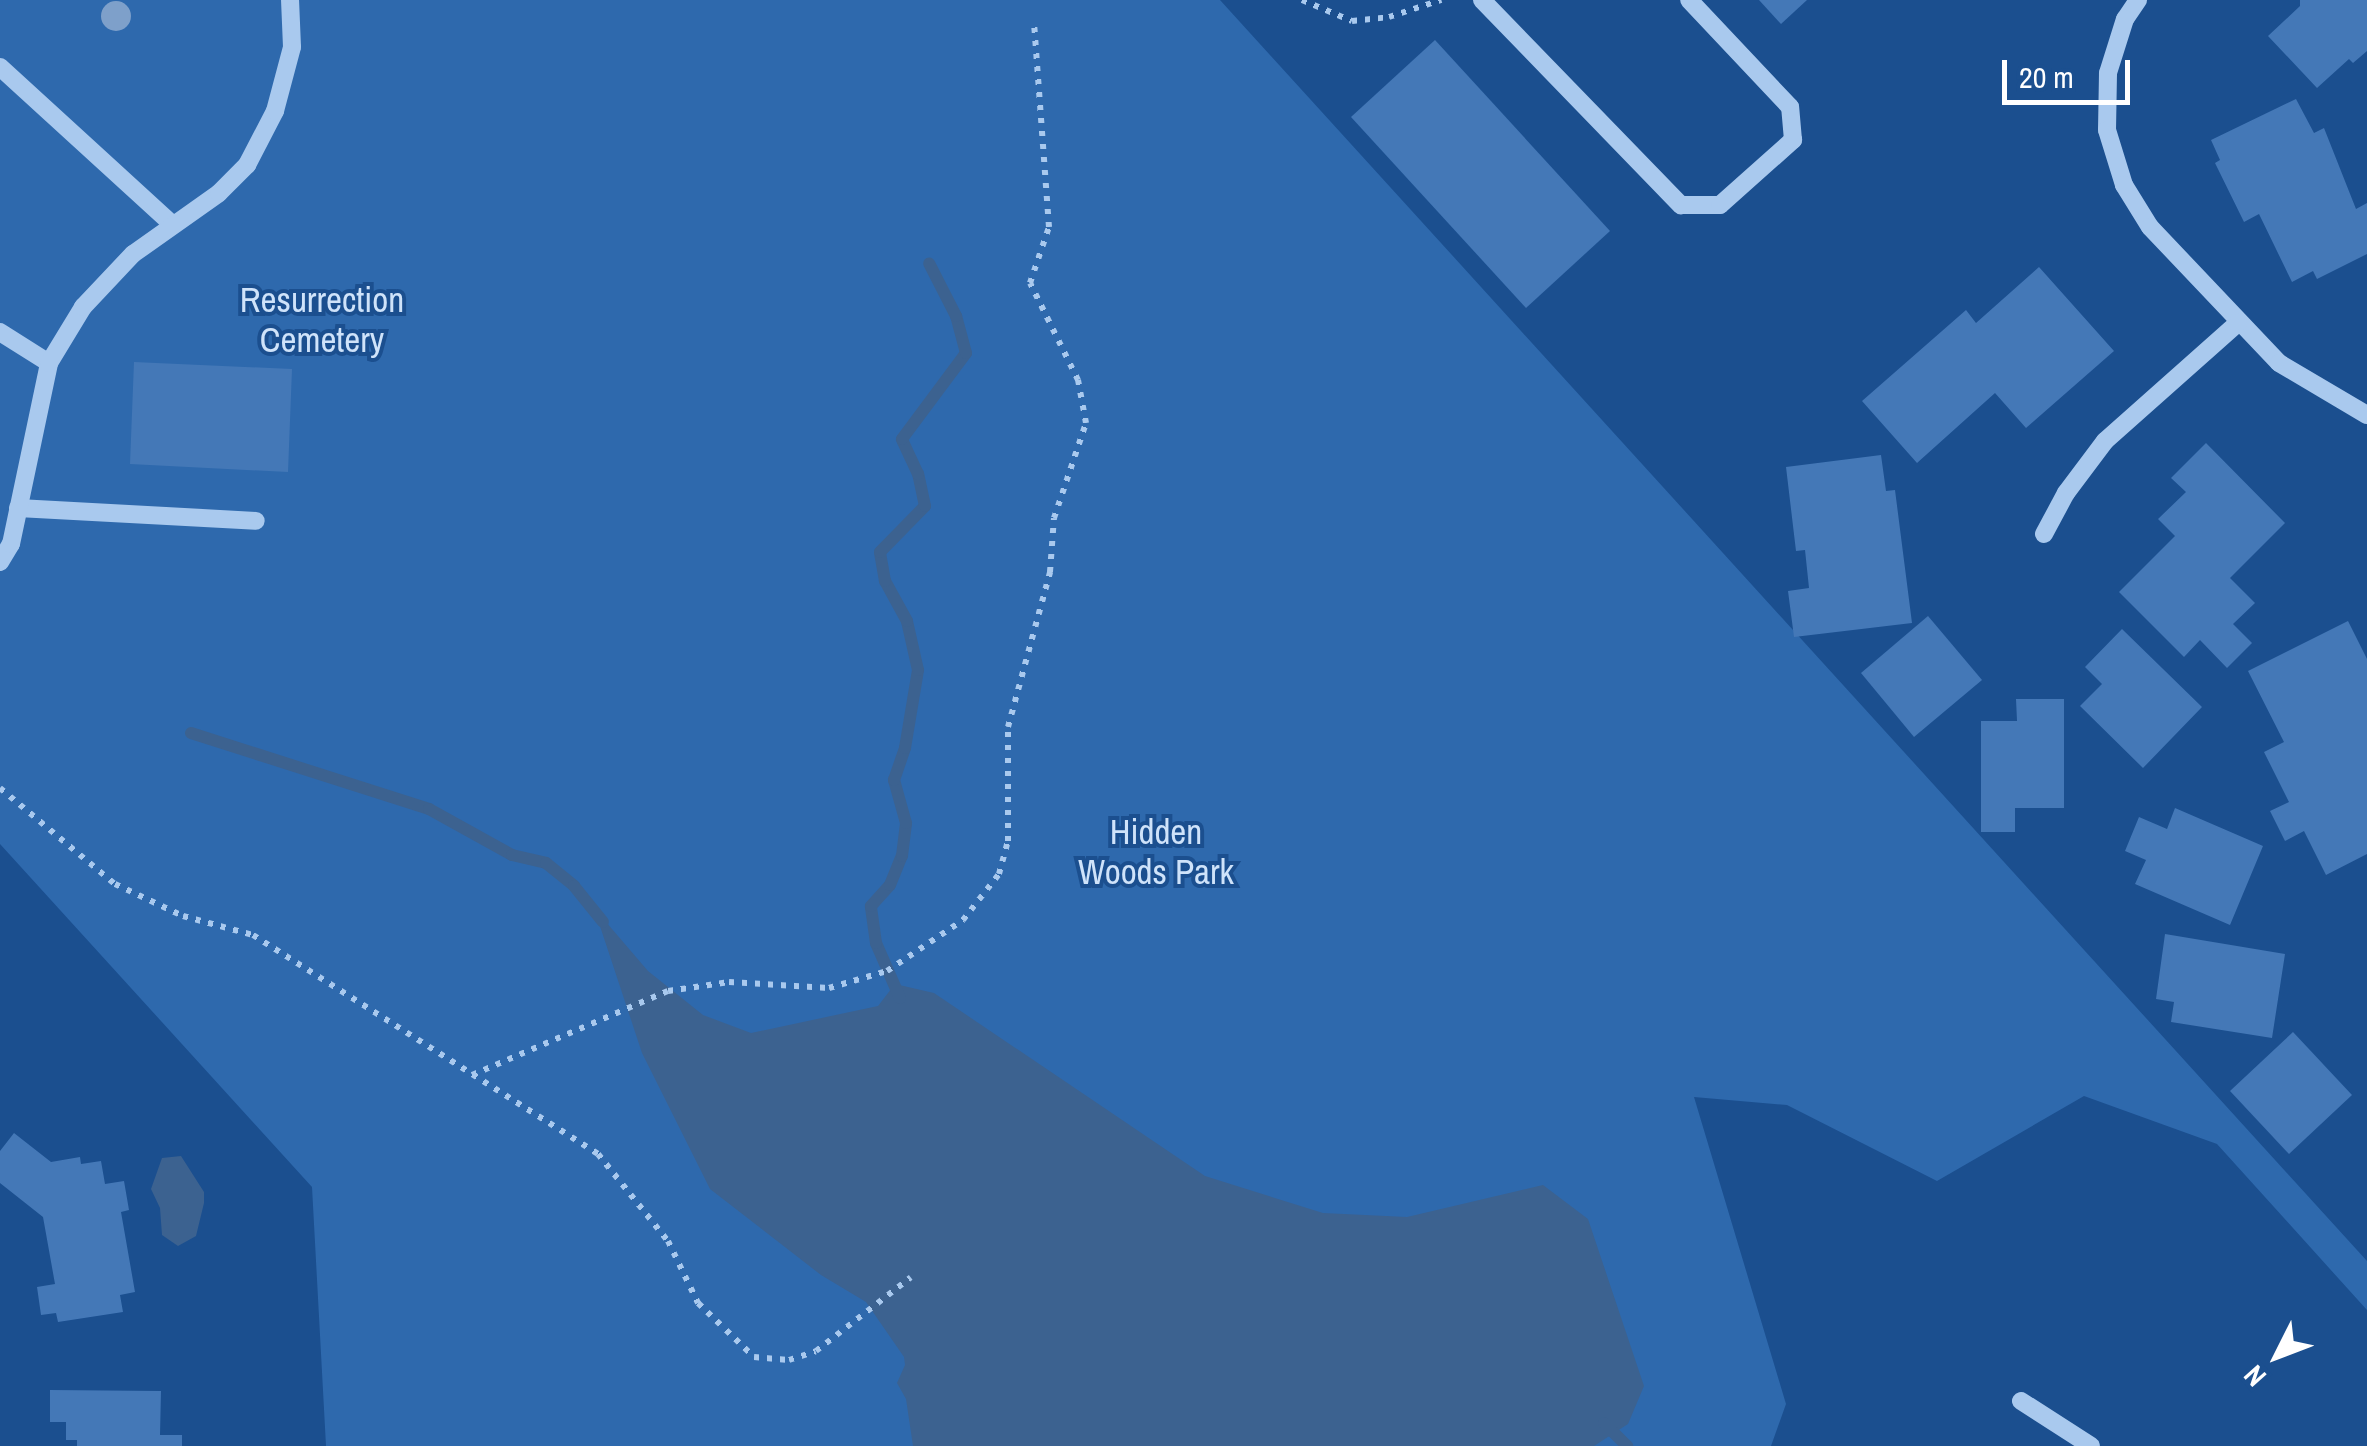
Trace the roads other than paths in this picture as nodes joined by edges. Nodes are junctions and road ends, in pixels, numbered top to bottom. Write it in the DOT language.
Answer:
graph roads {
  1 [pos="290,0"];
  2 [pos="1482,0"];
  3 [pos="1689,0"];
  4 [pos="2138,0"];
  5 [pos="0,67"];
  6 [pos="173,226"];
  7 [pos="2238,322"];
  8 [pos="0,332"];
  9 [pos="49,363"];
  10 [pos="2367,416"];
  11 [pos="18,508"];
  12 [pos="256,521"];
  13 [pos="2044,534"];
  14 [pos="0,562"];
  15 [pos="2020,1401"];
  16 [pos="2091,1446"];
  1 -- 6 [label="street"];
  2 -- 3 [label="street"];
  4 -- 7 [label="street"];
  5 -- 6 [label="street"];
  6 -- 9 [label="street"];
  7 -- 10 [label="street"];
  7 -- 13 [label="street"];
  8 -- 9 [label="street"];
  9 -- 11 [label="street"];
  11 -- 12 [label="street"];
  11 -- 14 [label="street"];
  15 -- 16 [label="street"];
}
